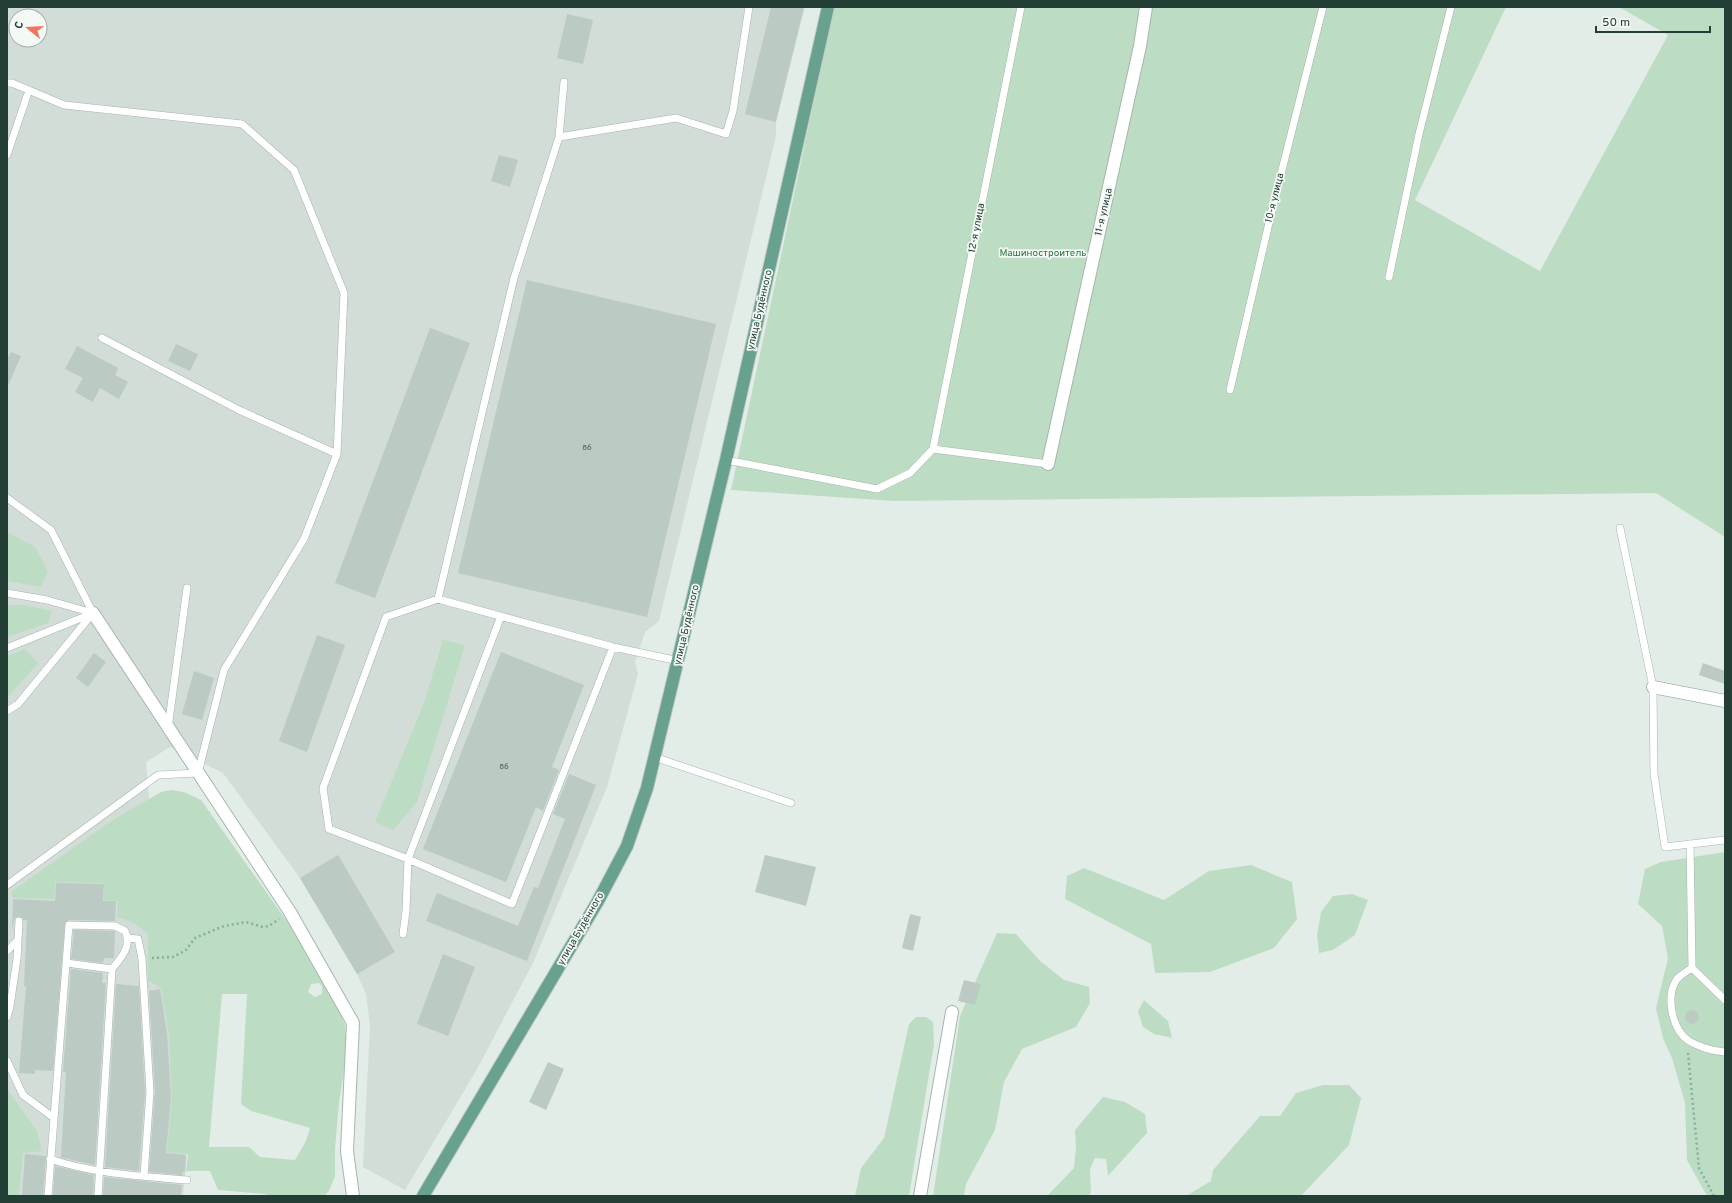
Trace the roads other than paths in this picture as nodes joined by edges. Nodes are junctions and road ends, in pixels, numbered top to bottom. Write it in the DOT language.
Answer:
graph roads {
  1 [pos="749,7"];
  2 [pos="828,7"];
  3 [pos="1021,7"];
  4 [pos="1146,7"];
  5 [pos="1323,7"];
  6 [pos="1451,7"];
  7 [pos="7,82"];
  8 [pos="564,82"];
  9 [pos="29,90"];
  10 [pos="559,137"];
  11 [pos="7,155"];
  12 [pos="1389,277"];
  13 [pos="102,338"];
  14 [pos="1230,390"];
  15 [pos="933,449"];
  16 [pos="337,454"];
  17 [pos="726,460"];
  18 [pos="1048,464"];
  19 [pos="7,498"];
  20 [pos="1620,528"];
  21 [pos="187,588"];
  22 [pos="7,593"];
  23 [pos="438,599"];
  24 [pos="93,613"];
  25 [pos="501,616"];
  26 [pos="613,647"];
  27 [pos="7,648"];
  28 [pos="679,660"];
  29 [pos="1653,687"];
  30 [pos="1725,701"];
  31 [pos="7,711"];
  32 [pos="168,728"];
  33 [pos="654,757"];
  34 [pos="198,773"];
  35 [pos="791,803"];
  36 [pos="1725,840"];
  37 [pos="1690,844"];
  38 [pos="408,859"];
  39 [pos="7,885"];
  40 [pos="19,922"];
  41 [pos="403,934"];
  42 [pos="128,938"];
  43 [pos="18,940"];
  44 [pos="7,951"];
  45 [pos="66,963"];
  46 [pos="112,968"];
  47 [pos="1692,968"];
  48 [pos="1725,1000"];
  49 [pos="8,1004"];
  50 [pos="952,1012"];
  51 [pos="7,1017"];
  52 [pos="1725,1052"];
  53 [pos="7,1061"];
  54 [pos="54,1118"];
  55 [pos="50,1159"];
  56 [pos="99,1171"];
  57 [pos="144,1176"];
  58 [pos="187,1180"];
  59 [pos="48,1196"];
  60 [pos="98,1196"];
  61 [pos="354,1196"];
  62 [pos="423,1196"];
  63 [pos="920,1196"];
  1 -- 10 [label="lane"];
  2 -- 17 [label="main road, улица Будённого"];
  3 -- 15 [label="lane, 12-я улица"];
  4 -- 18 [label="street, 11-я улица"];
  5 -- 14 [label="lane, 10-я улица"];
  6 -- 12 [label="lane"];
  7 -- 9 [label="lane"];
  8 -- 10 [label="lane"];
  9 -- 11 [label="lane"];
  9 -- 16 [label="lane"];
  10 -- 23 [label="lane"];
  13 -- 16 [label="lane"];
  15 -- 17 [label="lane"];
  15 -- 18 [label="lane"];
  16 -- 34 [label="lane"];
  17 -- 28 [label="main road, улица Будённого"];
  19 -- 24 [label="lane"];
  20 -- 29 [label="lane"];
  21 -- 32 [label="lane"];
  22 -- 24 [label="lane"];
  23 -- 25 [label="lane"];
  23 -- 38 [label="lane"];
  24 -- 27 [label="lane"];
  24 -- 31 [label="lane"];
  24 -- 32 [label="street"];
  25 -- 26 [label="lane"];
  25 -- 38 [label="lane"];
  26 -- 28 [label="lane"];
  26 -- 38 [label="lane"];
  28 -- 33 [label="main road, улица Будённого"];
  29 -- 30 [label="street"];
  29 -- 37 [label="lane"];
  32 -- 34 [label="street"];
  33 -- 35 [label="lane"];
  33 -- 62 [label="main road, улица Будённого"];
  34 -- 39 [label="lane"];
  34 -- 61 [label="street"];
  36 -- 37 [label="lane"];
  37 -- 47 [label="lane"];
  38 -- 41 [label="lane"];
  40 -- 43 [label="lane"];
  42 -- 45 [label="lane"];
  42 -- 46 [label="lane"];
  42 -- 57 [label="lane"];
  43 -- 44 [label="lane"];
  43 -- 49 [label="lane"];
  45 -- 46 [label="lane"];
  45 -- 54 [label="lane"];
  46 -- 56 [label="lane"];
  47 -- 48 [label="lane"];
  47 -- 52 [label="lane"];
  49 -- 51 [label="lane"];
  50 -- 63 [label="street"];
  53 -- 54 [label="lane"];
  54 -- 55 [label="lane"];
  55 -- 56 [label="lane"];
  55 -- 59 [label="lane"];
  56 -- 57 [label="lane"];
  56 -- 60 [label="lane"];
  57 -- 58 [label="lane"];
}
